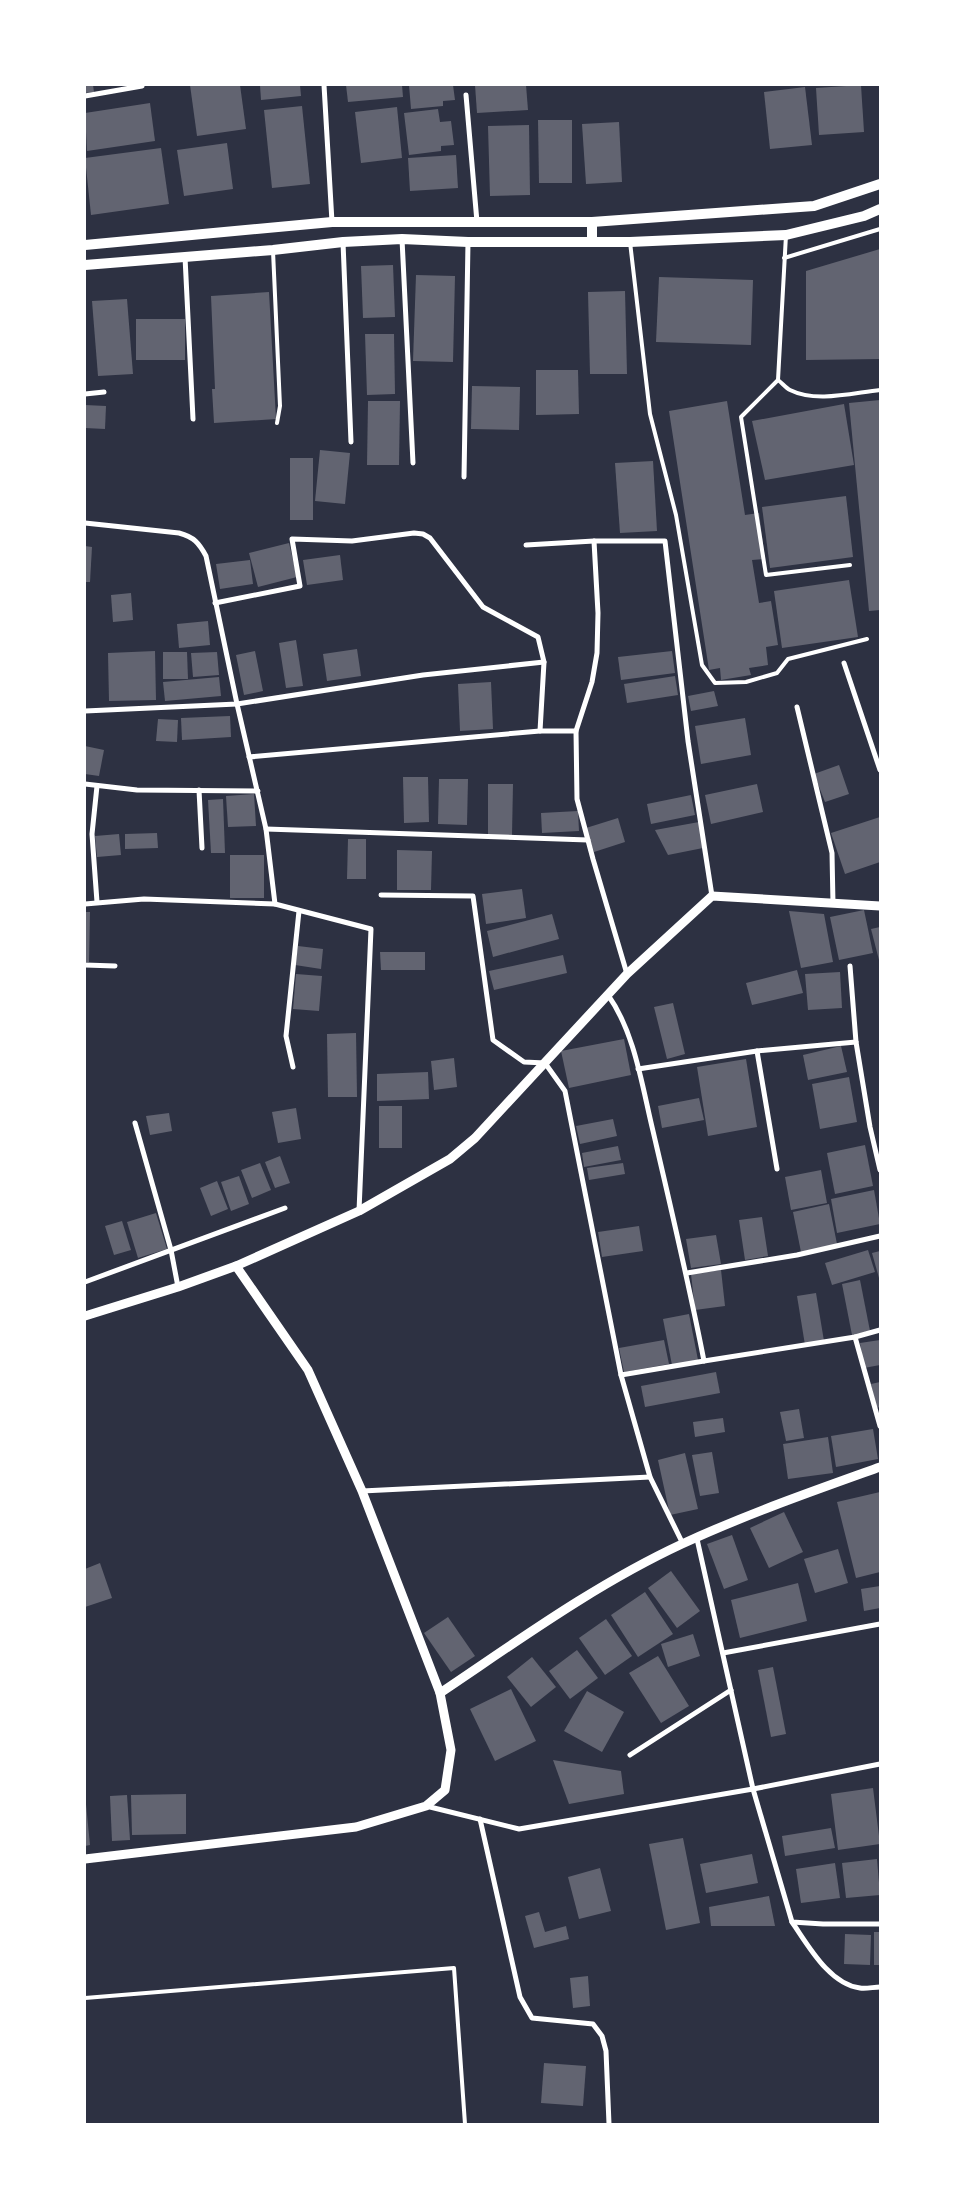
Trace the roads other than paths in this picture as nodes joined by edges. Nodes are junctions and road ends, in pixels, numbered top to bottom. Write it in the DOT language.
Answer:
graph roads {
  1 [pos="324,85"];
  2 [pos="142,86"];
  3 [pos="466,95"];
  4 [pos="85,96"];
  5 [pos="880,184"];
  6 [pos="880,209"];
  7 [pos="332,222"];
  8 [pos="477,222"];
  9 [pos="592,222"];
  10 [pos="880,229"];
  11 [pos="786,236"];
  12 [pos="402,240"];
  13 [pos="343,242"];
  14 [pos="468,242"];
  15 [pos="592,242"];
  16 [pos="630,242"];
  17 [pos="85,245"];
  18 [pos="273,250"];
  19 [pos="185,256"];
  20 [pos="784,258"];
  21 [pos="85,264"];
  22 [pos="778,380"];
  23 [pos="880,390"];
  24 [pos="104,392"];
  25 [pos="85,394"];
  26 [pos="193,419"];
  27 [pos="277,423"];
  28 [pos="351,442"];
  29 [pos="413,464"];
  30 [pos="464,477"];
  31 [pos="85,523"];
  32 [pos="594,541"];
  33 [pos="526,545"];
  34 [pos="850,564"];
  35 [pos="215,603"];
  36 [pos="867,638"];
  37 [pos="544,662"];
  38 [pos="844,663"];
  39 [pos="237,704"];
  40 [pos="797,707"];
  41 [pos="85,711"];
  42 [pos="540,731"];
  43 [pos="576,731"];
  44 [pos="249,757"];
  45 [pos="880,770"];
  46 [pos="85,784"];
  47 [pos="97,786"];
  48 [pos="199,790"];
  49 [pos="258,791"];
  50 [pos="266,829"];
  51 [pos="85,834"];
  52 [pos="92,834"];
  53 [pos="588,840"];
  54 [pos="202,848"];
  55 [pos="381,895"];
  56 [pos="712,896"];
  57 [pos="97,902"];
  58 [pos="85,904"];
  59 [pos="275,904"];
  60 [pos="833,904"];
  61 [pos="880,906"];
  62 [pos="299,911"];
  63 [pos="85,965"];
  64 [pos="115,966"];
  65 [pos="850,966"];
  66 [pos="627,974"];
  67 [pos="608,995"];
  68 [pos="856,1042"];
  69 [pos="757,1051"];
  70 [pos="545,1063"];
  71 [pos="293,1067"];
  72 [pos="638,1069"];
  73 [pos="135,1123"];
  74 [pos="777,1169"];
  75 [pos="880,1170"];
  76 [pos="285,1208"];
  77 [pos="359,1210"];
  78 [pos="880,1236"];
  79 [pos="171,1250"];
  80 [pos="236,1266"];
  81 [pos="687,1273"];
  82 [pos="85,1282"];
  83 [pos="178,1287"];
  84 [pos="85,1316"];
  85 [pos="880,1330"];
  86 [pos="855,1337"];
  87 [pos="704,1361"];
  88 [pos="621,1375"];
  89 [pos="880,1426"];
  90 [pos="880,1466"];
  91 [pos="650,1477"];
  92 [pos="362,1492"];
  93 [pos="696,1539"];
  94 [pos="683,1544"];
  95 [pos="880,1624"];
  96 [pos="723,1653"];
  97 [pos="731,1690"];
  98 [pos="440,1693"];
  99 [pos="630,1756"];
  100 [pos="880,1764"];
  101 [pos="753,1789"];
  102 [pos="426,1806"];
  103 [pos="480,1819"];
  104 [pos="85,1859"];
  105 [pos="792,1922"];
  106 [pos="880,1924"];
  107 [pos="880,1987"];
  108 [pos="85,1998"];
  109 [pos="465,2124"];
  110 [pos="609,2124"];
  1 -- 7 [label="street"];
  2 -- 4 [label="street"];
  3 -- 8 [label="street"];
  5 -- 9 [label="main road"];
  6 -- 11 [label="main road"];
  7 -- 8 [label="main road"];
  7 -- 17 [label="main road"];
  8 -- 9 [label="main road"];
  9 -- 15 [label="main road"];
  10 -- 20 [label="lane"];
  11 -- 16 [label="main road"];
  11 -- 20 [label="lane"];
  12 -- 13 [label="main road"];
  12 -- 14 [label="main road"];
  12 -- 29 [label="street"];
  13 -- 18 [label="main road"];
  13 -- 28 [label="street"];
  14 -- 15 [label="main road"];
  14 -- 30 [label="street"];
  15 -- 16 [label="main road"];
  16 -- 36 [label="lane"];
  18 -- 19 [label="main road"];
  18 -- 27 [label="lane"];
  19 -- 21 [label="main road"];
  19 -- 26 [label="street"];
  20 -- 22 [label="lane"];
  22 -- 23 [label="lane"];
  22 -- 34 [label="lane"];
  24 -- 25 [label="street"];
  31 -- 35 [label="street"];
  32 -- 33 [label="street"];
  32 -- 43 [label="street"];
  32 -- 56 [label="street"];
  35 -- 37 [label="street"];
  35 -- 39 [label="street"];
  37 -- 39 [label="street"];
  37 -- 42 [label="street"];
  38 -- 45 [label="street"];
  39 -- 41 [label="street"];
  39 -- 44 [label="street"];
  40 -- 60 [label="street"];
  42 -- 43 [label="street"];
  42 -- 44 [label="street"];
  43 -- 53 [label="street"];
  44 -- 49 [label="street"];
  46 -- 47 [label="street"];
  47 -- 48 [label="street"];
  47 -- 52 [label="street"];
  48 -- 49 [label="street"];
  48 -- 54 [label="street"];
  49 -- 50 [label="street"];
  50 -- 53 [label="street"];
  50 -- 59 [label="street"];
  51 -- 52 [label="street"];
  52 -- 57 [label="street"];
  53 -- 66 [label="street"];
  55 -- 70 [label="street"];
  56 -- 60 [label="street"];
  56 -- 66 [label="street"];
  57 -- 58 [label="street"];
  57 -- 59 [label="street"];
  59 -- 62 [label="street"];
  60 -- 61 [label="street"];
  62 -- 71 [label="street"];
  62 -- 77 [label="street"];
  63 -- 64 [label="street"];
  65 -- 68 [label="street"];
  66 -- 67 [label="street"];
  67 -- 70 [label="street"];
  67 -- 72 [label="street"];
  68 -- 69 [label="street"];
  68 -- 75 [label="street"];
  69 -- 72 [label="street"];
  69 -- 74 [label="street"];
  70 -- 77 [label="street"];
  70 -- 88 [label="street"];
  72 -- 81 [label="street"];
  73 -- 79 [label="street"];
  76 -- 79 [label="street"];
  77 -- 80 [label="street"];
  78 -- 81 [label="street"];
  79 -- 82 [label="street"];
  79 -- 83 [label="street"];
  80 -- 83 [label="street"];
  80 -- 92 [label="street"];
  81 -- 87 [label="street"];
  83 -- 84 [label="street"];
  85 -- 86 [label="street"];
  86 -- 87 [label="street"];
  86 -- 89 [label="street"];
  87 -- 88 [label="street"];
  88 -- 91 [label="street"];
  90 -- 93 [label="street"];
  91 -- 92 [label="street"];
  91 -- 94 [label="street"];
  92 -- 98 [label="street"];
  93 -- 94 [label="street"];
  93 -- 96 [label="street"];
  94 -- 98 [label="street"];
  95 -- 96 [label="street"];
  96 -- 97 [label="street"];
  97 -- 99 [label="street"];
  97 -- 101 [label="street"];
  98 -- 102 [label="street"];
  100 -- 101 [label="street"];
  101 -- 103 [label="street"];
  101 -- 105 [label="street"];
  102 -- 103 [label="street"];
  102 -- 104 [label="street"];
  103 -- 110 [label="street"];
  105 -- 106 [label="street"];
  105 -- 107 [label="street"];
  108 -- 109 [label="lane"];
}
